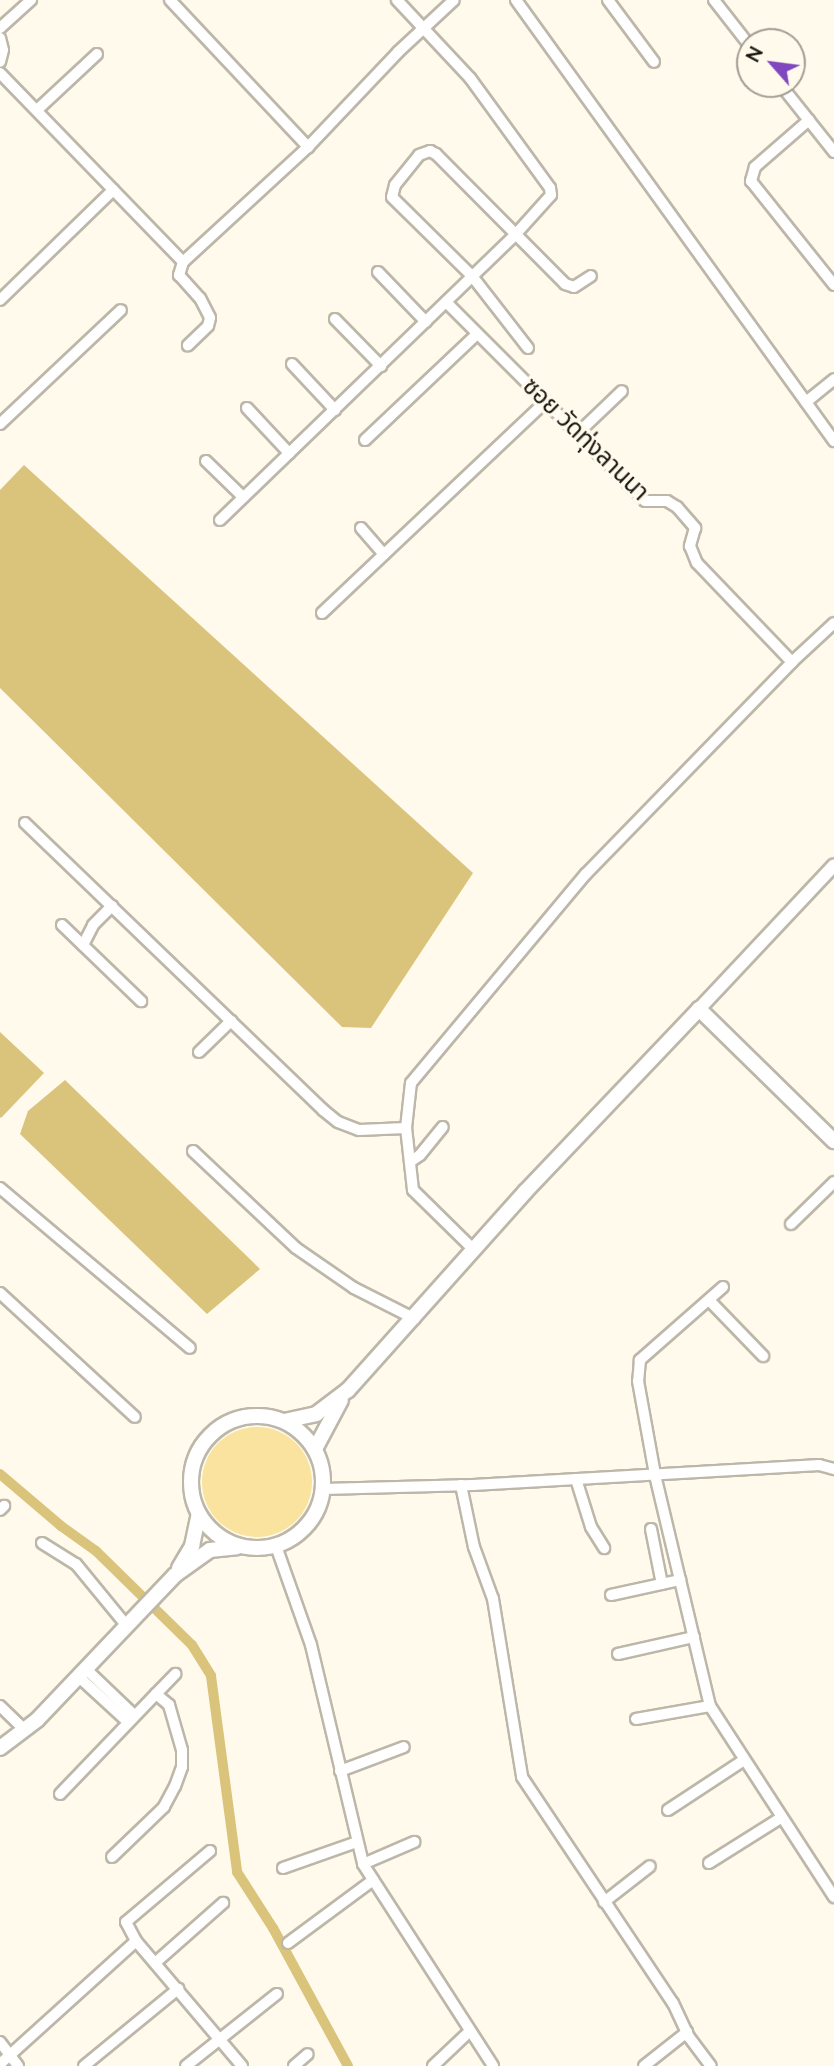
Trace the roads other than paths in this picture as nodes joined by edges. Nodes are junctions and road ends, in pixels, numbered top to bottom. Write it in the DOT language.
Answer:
graph roads {
  1 [pos="31,0"];
  2 [pos="170,0"];
  3 [pos="397,0"];
  4 [pos="454,0"];
  5 [pos="516,0"];
  6 [pos="608,0"];
  7 [pos="714,0"];
  8 [pos="0,28"];
  9 [pos="736,28"];
  10 [pos="423,29"];
  11 [pos="0,38"];
  12 [pos="97,54"];
  13 [pos="0,62"];
  14 [pos="654,62"];
  15 [pos="0,73"];
  16 [pos="791,98"];
  17 [pos="37,110"];
  18 [pos="809,120"];
  19 [pos="308,147"];
  20 [pos="834,152"];
  21 [pos="113,190"];
  22 [pos="515,235"];
  23 [pos="183,262"];
  24 [pos="377,272"];
  25 [pos="592,275"];
  26 [pos="472,276"];
  27 [pos="834,285"];
  28 [pos="0,300"];
  29 [pos="446,302"];
  30 [pos="121,310"];
  31 [pos="335,319"];
  32 [pos="426,322"];
  33 [pos="477,334"];
  34 [pos="188,345"];
  35 [pos="528,348"];
  36 [pos="292,364"];
  37 [pos="381,366"];
  38 [pos="834,379"];
  39 [pos="622,391"];
  40 [pos="545,401"];
  41 [pos="806,402"];
  42 [pos="247,408"];
  43 [pos="335,410"];
  44 [pos="0,424"];
  45 [pos="577,434"];
  46 [pos="365,440"];
  47 [pos="834,442"];
  48 [pos="289,453"];
  49 [pos="206,461"];
  50 [pos="243,497"];
  51 [pos="220,520"];
  52 [pos="361,528"];
  53 [pos="384,554"];
  54 [pos="322,613"];
  55 [pos="834,623"];
  56 [pos="792,662"];
  57 [pos="25,822"];
  58 [pos="834,865"];
  59 [pos="112,906"];
  60 [pos="62,925"];
  61 [pos="83,945"];
  62 [pos="141,1001"];
  63 [pos="699,1009"];
  64 [pos="231,1021"];
  65 [pos="199,1052"];
  66 [pos="443,1127"];
  67 [pos="406,1128"];
  68 [pos="834,1141"];
  69 [pos="193,1151"];
  70 [pos="410,1162"];
  71 [pos="834,1182"];
  72 [pos="0,1188"];
  73 [pos="791,1224"];
  74 [pos="474,1249"];
  75 [pos="723,1287"];
  76 [pos="0,1293"];
  77 [pos="709,1300"];
  78 [pos="415,1319"];
  79 [pos="190,1348"];
  80 [pos="763,1356"];
  81 [pos="348,1390"];
  82 [pos="135,1417"];
  83 [pos="284,1421"];
  84 [pos="315,1449"];
  85 [pos="834,1469"];
  86 [pos="655,1475"];
  87 [pos="576,1479"];
  88 [pos="461,1485"];
  89 [pos="324,1489"];
  90 [pos="199,1514"];
  91 [pos="652,1529"];
  92 [pos="42,1543"];
  93 [pos="276,1546"];
  94 [pos="241,1547"];
  95 [pos="604,1549"];
  96 [pos="175,1575"];
  97 [pos="680,1580"];
  98 [pos="662,1584"];
  99 [pos="611,1595"];
  100 [pos="132,1621"];
  101 [pos="694,1637"];
  102 [pos="618,1654"];
  103 [pos="83,1673"];
  104 [pos="175,1674"];
  105 [pos="156,1694"];
  106 [pos="0,1706"];
  107 [pos="710,1706"];
  108 [pos="131,1719"];
  109 [pos="636,1720"];
  110 [pos="25,1730"];
  111 [pos="404,1747"];
  112 [pos="0,1748"];
  113 [pos="744,1760"];
  114 [pos="340,1771"];
  115 [pos="60,1794"];
  116 [pos="668,1810"];
  117 [pos="782,1817"];
  118 [pos="357,1842"];
  119 [pos="414,1842"];
  120 [pos="210,1851"];
  121 [pos="112,1857"];
  122 [pos="709,1863"];
  123 [pos="363,1864"];
  124 [pos="650,1866"];
  125 [pos="283,1868"];
  126 [pos="373,1880"];
  127 [pos="833,1893"];
  128 [pos="604,1902"];
  129 [pos="223,1903"];
  130 [pos="136,1941"];
  131 [pos="288,1943"];
  132 [pos="155,1963"];
  133 [pos="178,1989"];
  134 [pos="277,1994"];
  135 [pos="470,2031"];
  136 [pos="687,2032"];
  137 [pos="220,2039"];
  138 [pos="0,2042"];
  139 [pos="309,2054"];
  140 [pos="10,2055"];
  141 [pos="0,2064"];
  142 [pos="18,2066"];
  143 [pos="85,2066"];
  144 [pos="186,2066"];
  145 [pos="242,2066"];
  146 [pos="293,2066"];
  147 [pos="433,2066"];
  148 [pos="493,2066"];
  149 [pos="644,2066"];
  150 [pos="710,2066"];
  1 -- 8 [label="street"];
  2 -- 19 [label="street"];
  3 -- 10 [label="street"];
  4 -- 10 [label="street"];
  5 -- 41 [label="street"];
  6 -- 14 [label="street"];
  7 -- 9 [label="street"];
  10 -- 19 [label="street"];
  10 -- 22 [label="street"];
  11 -- 13 [label="street"];
  12 -- 17 [label="street"];
  15 -- 17 [label="street"];
  16 -- 18 [label="street"];
  17 -- 21 [label="street"];
  18 -- 20 [label="street"];
  18 -- 27 [label="street"];
  19 -- 23 [label="street"];
  21 -- 23 [label="street"];
  21 -- 28 [label="street"];
  22 -- 25 [label="street"];
  22 -- 26 [label="street"];
  22 -- 26 [label="street"];
  23 -- 34 [label="street"];
  24 -- 32 [label="street"];
  26 -- 29 [label="street"];
  26 -- 35 [label="street"];
  29 -- 32 [label="street"];
  29 -- 33 [label="street, ซอย วัดทุ่งลานนา"];
  30 -- 44 [label="street"];
  31 -- 37 [label="street"];
  32 -- 37 [label="street"];
  33 -- 40 [label="street, ซอย วัดทุ่งลานนา"];
  33 -- 46 [label="street"];
  36 -- 43 [label="street"];
  37 -- 43 [label="street"];
  38 -- 41 [label="street"];
  39 -- 45 [label="street"];
  40 -- 45 [label="street, ซอย วัดทุ่งลานนา"];
  40 -- 53 [label="street"];
  41 -- 47 [label="street"];
  42 -- 48 [label="street"];
  43 -- 48 [label="street"];
  45 -- 56 [label="street, ซอย วัดทุ่งลานนา"];
  48 -- 50 [label="street"];
  49 -- 50 [label="street"];
  50 -- 51 [label="street"];
  52 -- 53 [label="street"];
  53 -- 54 [label="street"];
  55 -- 56 [label="street"];
  56 -- 67 [label="street"];
  57 -- 59 [label="street"];
  58 -- 63 [label="street"];
  59 -- 61 [label="street"];
  59 -- 64 [label="street"];
  60 -- 61 [label="street"];
  61 -- 62 [label="street"];
  63 -- 68 [label="main road"];
  63 -- 74 [label="main road"];
  64 -- 65 [label="street"];
  64 -- 67 [label="street"];
  66 -- 70 [label="street"];
  67 -- 70 [label="street"];
  69 -- 78 [label="street"];
  70 -- 74 [label="street"];
  71 -- 73 [label="street"];
  72 -- 79 [label="street"];
  74 -- 78 [label="main road"];
  75 -- 77 [label="street"];
  76 -- 82 [label="street"];
  77 -- 80 [label="street"];
  77 -- 86 [label="street"];
  78 -- 81 [label="main road"];
  81 -- 83 [label="main road"];
  81 -- 84 [label="main road"];
  83 -- 84 [label="main road"];
  83 -- 90 [label="main road"];
  84 -- 89 [label="main road"];
  85 -- 86 [label="street"];
  86 -- 87 [label="street"];
  86 -- 97 [label="street"];
  87 -- 88 [label="street"];
  87 -- 95 [label="street"];
  88 -- 89 [label="street"];
  88 -- 128 [label="street"];
  89 -- 93 [label="main road"];
  90 -- 94 [label="main road"];
  90 -- 96 [label="main road"];
  91 -- 98 [label="street"];
  92 -- 100 [label="street"];
  93 -- 94 [label="main road"];
  93 -- 114 [label="street"];
  94 -- 96 [label="main road"];
  96 -- 100 [label="main road"];
  97 -- 98 [label="street"];
  97 -- 101 [label="street"];
  98 -- 99 [label="street"];
  100 -- 103 [label="main road"];
  101 -- 102 [label="street"];
  101 -- 107 [label="street"];
  103 -- 108 [label="street"];
  103 -- 110 [label="main road"];
  104 -- 105 [label="street"];
  105 -- 108 [label="street"];
  105 -- 121 [label="street"];
  106 -- 110 [label="street"];
  107 -- 109 [label="street"];
  107 -- 113 [label="street"];
  108 -- 115 [label="street"];
  110 -- 112 [label="main road"];
  111 -- 114 [label="street"];
  113 -- 116 [label="street"];
  113 -- 117 [label="street"];
  114 -- 118 [label="street"];
  117 -- 122 [label="street"];
  117 -- 127 [label="street"];
  118 -- 123 [label="street"];
  118 -- 125 [label="street"];
  119 -- 123 [label="street"];
  120 -- 130 [label="street"];
  123 -- 126 [label="street"];
  124 -- 128 [label="street"];
  126 -- 131 [label="street"];
  126 -- 135 [label="street"];
  128 -- 136 [label="street"];
  129 -- 132 [label="street"];
  130 -- 132 [label="street"];
  130 -- 140 [label="street"];
  132 -- 133 [label="street"];
  133 -- 137 [label="street"];
  133 -- 143 [label="street"];
  134 -- 137 [label="street"];
  135 -- 147 [label="street"];
  135 -- 148 [label="street"];
  136 -- 149 [label="street"];
  136 -- 150 [label="street"];
  137 -- 144 [label="street"];
  137 -- 145 [label="street"];
  138 -- 140 [label="street"];
  139 -- 146 [label="street"];
  140 -- 141 [label="street"];
  140 -- 142 [label="street"];
}
